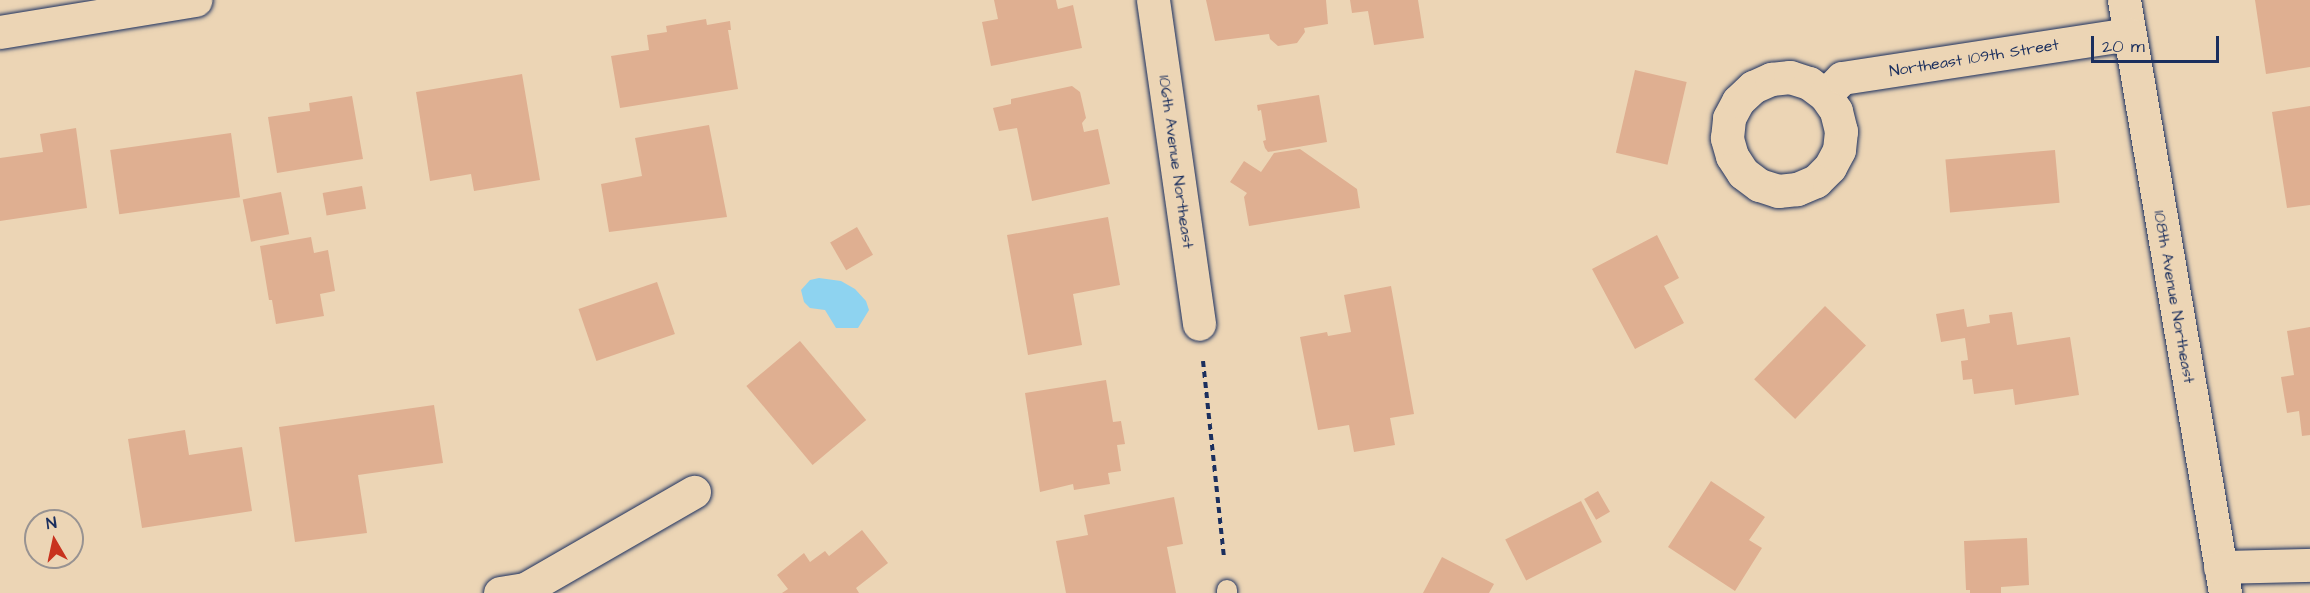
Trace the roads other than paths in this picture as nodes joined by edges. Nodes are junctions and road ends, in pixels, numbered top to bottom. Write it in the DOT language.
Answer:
graph roads {
  1 [pos="195,0"];
  2 [pos="1153,0"];
  3 [pos="2124,0"];
  4 [pos="0,32"];
  5 [pos="2129,34"];
  6 [pos="1825,95"];
  7 [pos="1200,324"];
  8 [pos="694,492"];
  9 [pos="2310,565"];
  10 [pos="2222,580"];
  11 [pos="517,592"];
  1 -- 4 [label="street"];
  2 -- 7 [label="street, 106th Avenue Northeast"];
  3 -- 5 [label="street, 108th Avenue Northeast"];
  5 -- 6 [label="street, Northeast 109th Street"];
  5 -- 10 [label="street, 108th Avenue Northeast"];
  8 -- 11 [label="street"];
  9 -- 10 [label="street"];
}
